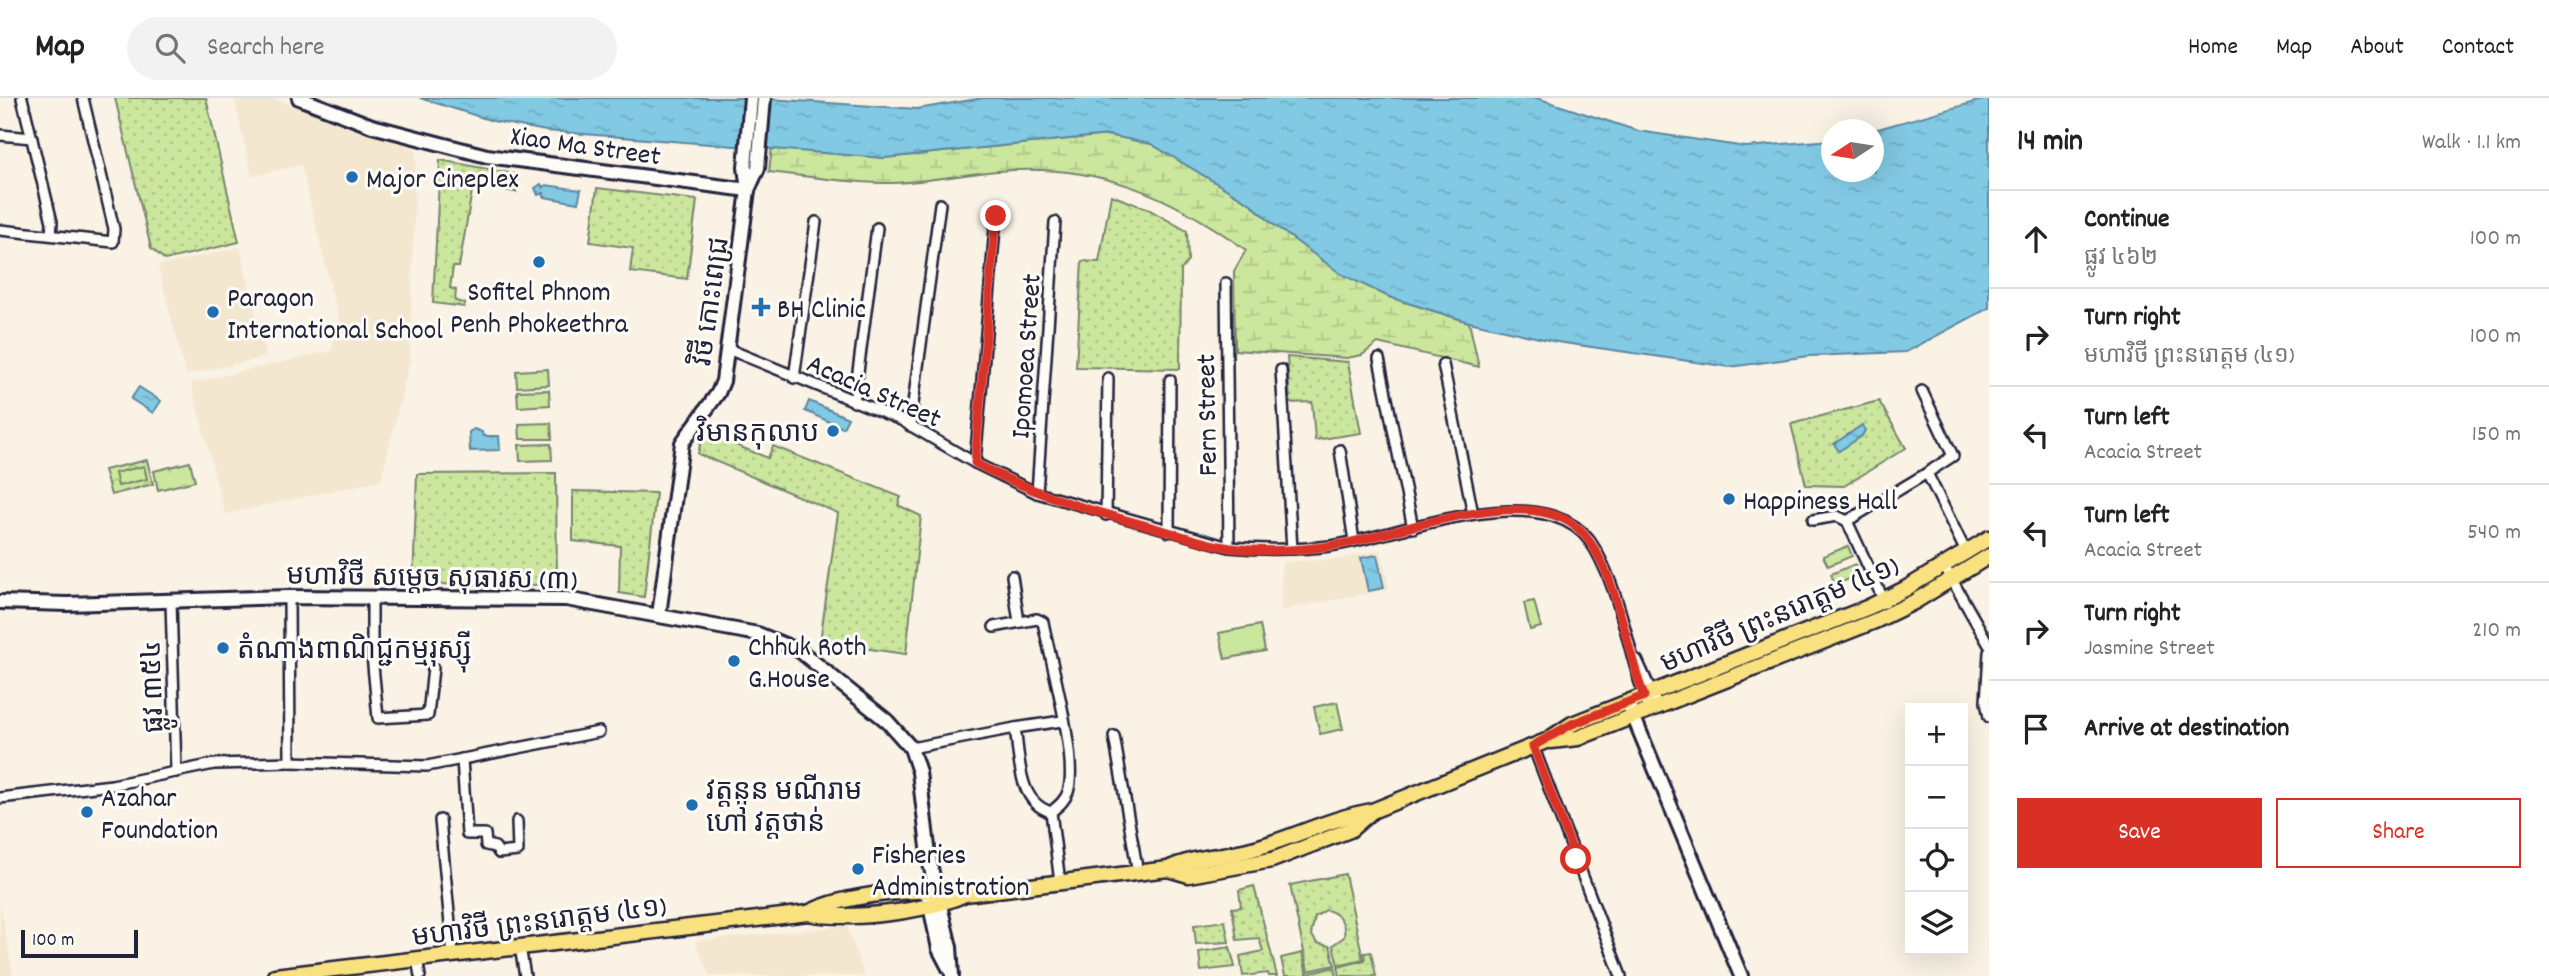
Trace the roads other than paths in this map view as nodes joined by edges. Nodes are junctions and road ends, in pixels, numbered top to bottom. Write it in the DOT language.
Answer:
graph roads {
  1 [pos="22,98"];
  2 [pos="83,98"];
  3 [pos="299,98"];
  4 [pos="751,98"];
  5 [pos="764,98"];
  6 [pos="0,135"];
  7 [pos="32,138"];
  8 [pos="751,167"];
  9 [pos="748,190"];
  10 [pos="940,204"];
  11 [pos="996,216"];
  12 [pos="816,222"];
  13 [pos="1055,222"];
  14 [pos="877,228"];
  15 [pos="0,230"];
  16 [pos="51,235"];
  17 [pos="1226,283"];
  18 [pos="727,355"];
  19 [pos="1379,359"];
  20 [pos="1443,364"];
  21 [pos="1281,370"];
  22 [pos="1108,377"];
  23 [pos="794,378"];
  24 [pos="1170,380"];
  25 [pos="1922,390"];
  26 [pos="854,402"];
  27 [pos="910,426"];
  28 [pos="1340,450"];
  29 [pos="975,463"];
  30 [pos="1927,473"];
  31 [pos="1037,494"];
  32 [pos="1473,514"];
  33 [pos="1105,515"];
  34 [pos="1813,520"];
  35 [pos="1847,521"];
  36 [pos="1413,528"];
  37 [pos="1169,531"];
  38 [pos="1989,538"];
  39 [pos="1354,541"];
  40 [pos="1229,547"];
  41 [pos="1292,548"];
  42 [pos="1966,552"];
  43 [pos="1989,556"];
  44 [pos="1944,566"];
  45 [pos="1012,576"];
  46 [pos="1952,580"];
  47 [pos="289,597"];
  48 [pos="372,598"];
  49 [pos="171,601"];
  50 [pos="1883,601"];
  51 [pos="0,602"];
  52 [pos="659,615"];
  53 [pos="1890,615"];
  54 [pos="1019,622"];
  55 [pos="994,627"];
  56 [pos="1989,645"];
  57 [pos="1989,652"];
  58 [pos="433,668"];
  59 [pos="1651,701"];
  60 [pos="1631,709"];
  61 [pos="1989,717"];
  62 [pos="1062,721"];
  63 [pos="1016,728"];
  64 [pos="599,732"];
  65 [pos="1114,736"];
  66 [pos="1540,744"];
  67 [pos="911,748"];
  68 [pos="462,759"];
  69 [pos="290,762"];
  70 [pos="176,772"];
  71 [pos="0,798"];
  72 [pos="1051,812"];
  73 [pos="440,820"];
  74 [pos="517,821"];
  75 [pos="1138,873"];
  76 [pos="1060,882"];
  77 [pos="932,890"];
  78 [pos="965,894"];
  79 [pos="935,905"];
  80 [pos="808,913"];
  81 [pos="520,947"];
  82 [pos="453,955"];
  83 [pos="417,959"];
  84 [pos="951,973"];
  85 [pos="312,974"];
  86 [pos="275,976"];
  87 [pos="419,976"];
  88 [pos="525,976"];
  89 [pos="1621,976"];
  90 [pos="1741,976"];
  1 -- 7 [label="street"];
  2 -- 16 [label="street"];
  3 -- 9 [label="main road, Xiao Ma Street"];
  4 -- 8 [label="main road, វិថី កោះពេជ្រ"];
  5 -- 8 [label="main road, វិថី កោះពេជ្រ"];
  6 -- 7 [label="street"];
  7 -- 16 [label="street"];
  8 -- 9 [label="main road, វិថី កោះពេជ្រ"];
  9 -- 18 [label="main road, វិថី កោះពេជ្រ"];
  10 -- 27 [label="street"];
  11 -- 29 [label="street"];
  12 -- 23 [label="street"];
  13 -- 31 [label="street, Ipomoea Street"];
  14 -- 26 [label="street"];
  15 -- 16 [label="street"];
  17 -- 40 [label="street, Fern Street"];
  18 -- 23 [label="street, Acacia Street"];
  18 -- 52 [label="main road, វិថី កោះពេជ្រ"];
  19 -- 36 [label="street"];
  20 -- 32 [label="street"];
  21 -- 41 [label="street"];
  22 -- 33 [label="street"];
  23 -- 26 [label="street, Acacia Street"];
  24 -- 37 [label="street"];
  25 -- 30 [label="street"];
  26 -- 27 [label="street, Acacia Street"];
  27 -- 29 [label="street, Acacia Street"];
  28 -- 39 [label="street"];
  29 -- 31 [label="street, Acacia Street"];
  30 -- 35 [label="street"];
  30 -- 42 [label="street"];
  31 -- 33 [label="street, Acacia Street"];
  32 -- 36 [label="street, Acacia Street"];
  32 -- 59 [label="street, Acacia Street"];
  33 -- 37 [label="street, Acacia Street"];
  34 -- 35 [label="street"];
  35 -- 50 [label="street"];
  36 -- 39 [label="street, Acacia Street"];
  37 -- 40 [label="street, Acacia Street"];
  38 -- 42 [label="main road, មហាវិថី ព្រះនរោត្តម (៤១)"];
  39 -- 41 [label="street, Acacia Street"];
  40 -- 41 [label="street, Acacia Street"];
  42 -- 44 [label="main road, មហាវិថី ព្រះនរោត្តម (៤១)"];
  43 -- 46 [label="main road, មហាវិថី ព្រះនរោត្តម (៤១)"];
  44 -- 46 [label="street"];
  44 -- 50 [label="main road, មហាវិថី ព្រះនរោត្តម (៤១)"];
  45 -- 54 [label="street"];
  46 -- 53 [label="main road, មហាវិថី ព្រះនរោត្តម (៤១)"];
  46 -- 56 [label="street"];
  47 -- 48 [label="main road, មហាវិថី សម្តេច សុធារស (៣)"];
  47 -- 49 [label="main road, មហាវិថី សម្តេច សុធារស (៣)"];
  47 -- 69 [label="street"];
  48 -- 52 [label="main road, មហាវិថី សម្តេច សុធារស (៣)"];
  48 -- 58 [label="street"];
  49 -- 51 [label="main road, មហាវិថី សម្តេច សុធារស (៣)"];
  49 -- 70 [label="street, ផ្លូវ ៣៥៤"];
  50 -- 53 [label="street"];
  50 -- 59 [label="main road, មហាវិថី ព្រះនរោត្តម (៤១)"];
  52 -- 67 [label="main road, មហាវិថី សម្តេច សុធារស (៣)"];
  53 -- 59 [label="main road, មហាវិថី ព្រះនរោត្តម (៤១)"];
  54 -- 55 [label="street"];
  54 -- 62 [label="street"];
  57 -- 61 [label="street"];
  59 -- 60 [label="main road, មហាវិថី ព្រះនរោត្តម (៤១)"];
  60 -- 66 [label="main road, មហាវិថី ព្រះនរោត្តម (៤១)"];
  60 -- 90 [label="main road"];
  62 -- 63 [label="street"];
  62 -- 72 [label="street"];
  63 -- 67 [label="street"];
  63 -- 72 [label="street"];
  64 -- 68 [label="street"];
  65 -- 75 [label="street"];
  66 -- 75 [label="main road, មហាវិថី ព្រះនរោត្តម (៤១)"];
  66 -- 89 [label="street"];
  67 -- 77 [label="main road, មហាវិថី សម្តេច សុធារស (៣)"];
  68 -- 69 [label="street"];
  68 -- 74 [label="street"];
  69 -- 70 [label="street"];
  70 -- 71 [label="street"];
  72 -- 76 [label="street"];
  73 -- 82 [label="street"];
  75 -- 76 [label="main road, មហាវិថី ព្រះនរោត្តម (៤១)"];
  76 -- 78 [label="main road, មហាវិថី ព្រះនរោត្តម (៤១)"];
  77 -- 78 [label="main road, មហាវិថី ព្រះនរោត្តម (៤១)"];
  77 -- 79 [label="main road, មហាវិថី សម្តេច សុធារស (៣)"];
  77 -- 80 [label="main road, មហាវិថី ព្រះនរោត្តម (៤១)"];
  78 -- 79 [label="main road, មហាវិថី ព្រះនរោត្តម (៤១)"];
  79 -- 80 [label="main road, មហាវិថី ព្រះនរោត្តម (៤១)"];
  79 -- 84 [label="main road, មហាវិថី សម្តេច សុធារស (៣)"];
  80 -- 81 [label="main road, មហាវិថី ព្រះនរោត្តម (៤១)"];
  81 -- 82 [label="main road, មហាវិថី ព្រះនរោត្តម (៤១)"];
  81 -- 88 [label="street"];
  82 -- 83 [label="main road, មហាវិថី ព្រះនរោត្តម (៤១)"];
  83 -- 85 [label="main road, មហាវិថី ព្រះនរោត្តម (៤១)"];
  83 -- 87 [label="street"];
  85 -- 86 [label="main road, មហាវិថី ព្រះនរោត្តម (៤១)"];
}
